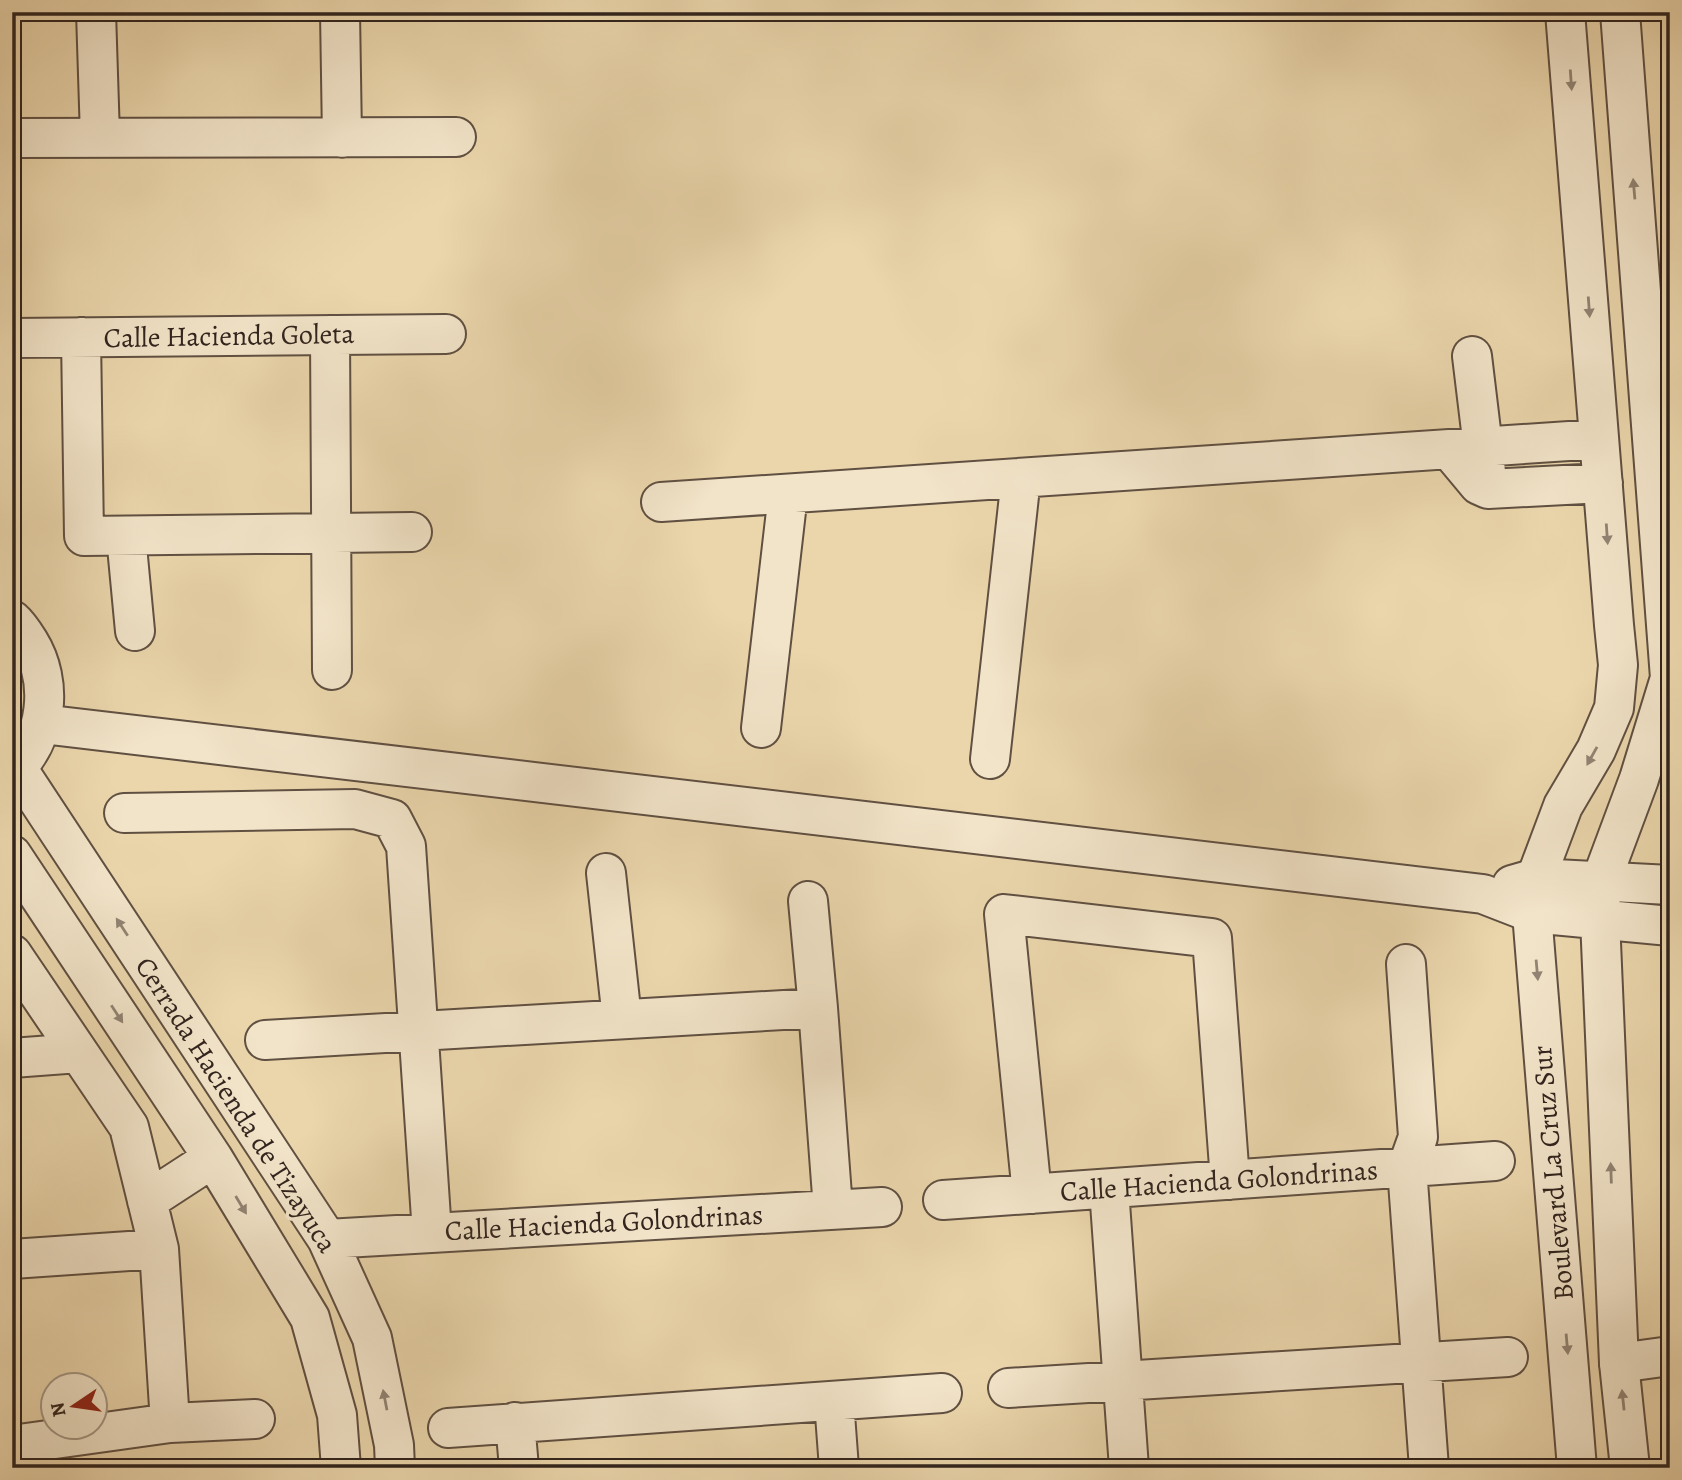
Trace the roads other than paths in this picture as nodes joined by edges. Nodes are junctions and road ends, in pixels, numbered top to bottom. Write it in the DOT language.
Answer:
graph roads {
  1 [pos="96,12"];
  2 [pos="340,12"];
  3 [pos="1566,12"];
  4 [pos="1620,12"];
  5 [pos="100,137"];
  6 [pos="456,137"];
  7 [pos="12,138"];
  8 [pos="342,138"];
  9 [pos="1654,238"];
  10 [pos="446,334"];
  11 [pos="330,335"];
  12 [pos="81,337"];
  13 [pos="12,338"];
  14 [pos="1472,356"];
  15 [pos="1599,439"];
  16 [pos="1466,448"];
  17 [pos="1021,478"];
  18 [pos="1603,483"];
  19 [pos="788,494"];
  20 [pos="661,502"];
  21 [pos="412,532"];
  22 [pos="331,533"];
  23 [pos="126,536"];
  24 [pos="1665,547"];
  25 [pos="1667,594"];
  26 [pos="12,620"];
  27 [pos="135,631"];
  28 [pos="331,670"];
  29 [pos="42,723"];
  30 [pos="761,728"];
  31 [pos="990,759"];
  32 [pos="15,770"];
  33 [pos="124,813"];
  34 [pos="12,855"];
  35 [pos="606,873"];
  36 [pos="1601,881"];
  37 [pos="1670,885"];
  38 [pos="1534,895"];
  39 [pos="808,901"];
  40 [pos="1600,919"];
  41 [pos="1670,926"];
  42 [pos="12,954"];
  43 [pos="1406,964"];
  44 [pos="818,1008"];
  45 [pos="622,1019"];
  46 [pos="419,1031"];
  47 [pos="265,1040"];
  48 [pos="79,1053"];
  49 [pos="12,1058"];
  50 [pos="213,1158"];
  51 [pos="1495,1161"];
  52 [pos="1407,1167"];
  53 [pos="1230,1180"];
  54 [pos="1108,1189"];
  55 [pos="1032,1194"];
  56 [pos="943,1200"];
  57 [pos="147,1201"];
  58 [pos="882,1207"];
  59 [pos="833,1209"];
  60 [pos="432,1233"];
  61 [pos="327,1239"];
  62 [pos="159,1249"];
  63 [pos="12,1259"];
  64 [pos="1670,1356"];
  65 [pos="1508,1357"];
  66 [pos="1420,1363"];
  67 [pos="1619,1363"];
  68 [pos="1123,1381"];
  69 [pos="1008,1388"];
  70 [pos="942,1393"];
  71 [pos="834,1401"];
  72 [pos="256,1419"];
  73 [pos="515,1422"];
  74 [pos="170,1423"];
  75 [pos="447,1428"];
  76 [pos="12,1445"];
  77 [pos="341,1468"];
  78 [pos="395,1468"];
  79 [pos="519,1468"];
  80 [pos="839,1468"];
  81 [pos="1129,1468"];
  82 [pos="1429,1468"];
  83 [pos="1577,1468"];
  84 [pos="1630,1468"];
  1 -- 5 [label="street"];
  2 -- 8 [label="street"];
  3 -- 15 [label="street, one-way"];
  9 -- 4 [label="street, Boulevard La Cruz Sur, one-way"];
  5 -- 7 [label="street"];
  5 -- 8 [label="street"];
  6 -- 8 [label="street"];
  9 -- 24 [label="street, Boulevard La Cruz Sur"];
  10 -- 11 [label="street, Calle Hacienda Goleta"];
  11 -- 12 [label="street, Calle Hacienda Goleta"];
  11 -- 22 [label="street"];
  12 -- 13 [label="street, Calle Hacienda Goleta"];
  12 -- 23 [label="street"];
  14 -- 16 [label="street"];
  15 -- 16 [label="street"];
  15 -- 18 [label="street"];
  16 -- 17 [label="street"];
  16 -- 18 [label="street"];
  17 -- 19 [label="street"];
  17 -- 31 [label="street"];
  18 -- 38 [label="street, one-way"];
  19 -- 20 [label="street"];
  19 -- 30 [label="street"];
  21 -- 22 [label="street"];
  22 -- 23 [label="street"];
  22 -- 28 [label="street"];
  23 -- 27 [label="street"];
  24 -- 25 [label="street, Boulevard La Cruz Sur"];
  25 -- 36 [label="street, Boulevard La Cruz Sur"];
  26 -- 29 [label="street"];
  29 -- 32 [label="street"];
  29 -- 38 [label="street"];
  61 -- 32 [label="street, Cerrada Hacienda de Tizayuca, one-way"];
  33 -- 46 [label="street"];
  34 -- 50 [label="street, Cerrada Hacienda de Tizayuca, one-way"];
  35 -- 45 [label="street"];
  36 -- 37 [label="street"];
  36 -- 38 [label="street"];
  36 -- 40 [label="street, Boulevard La Cruz Sur"];
  38 -- 40 [label="street"];
  38 -- 83 [label="street, Boulevard La Cruz Sur, one-way"];
  39 -- 44 [label="street"];
  40 -- 41 [label="street"];
  67 -- 40 [label="street, Boulevard La Cruz Sur, one-way"];
  42 -- 48 [label="street"];
  43 -- 52 [label="street"];
  44 -- 45 [label="street"];
  44 -- 59 [label="street"];
  45 -- 46 [label="street"];
  46 -- 47 [label="street"];
  46 -- 60 [label="street"];
  48 -- 49 [label="street"];
  48 -- 57 [label="street"];
  50 -- 57 [label="street"];
  50 -- 77 [label="street, Cerrada Hacienda de Tizayuca, one-way"];
  51 -- 52 [label="street, Calle Hacienda Golondrinas"];
  52 -- 53 [label="street, Calle Hacienda Golondrinas"];
  52 -- 66 [label="street"];
  53 -- 54 [label="street, Calle Hacienda Golondrinas"];
  53 -- 55 [label="street"];
  54 -- 55 [label="street, Calle Hacienda Golondrinas"];
  54 -- 68 [label="street"];
  55 -- 56 [label="street, Calle Hacienda Golondrinas"];
  57 -- 62 [label="street"];
  58 -- 59 [label="street, Calle Hacienda Golondrinas"];
  59 -- 60 [label="street, Calle Hacienda Golondrinas"];
  60 -- 61 [label="street, Calle Hacienda Golondrinas"];
  78 -- 61 [label="street, Cerrada Hacienda de Tizayuca, one-way"];
  62 -- 63 [label="street"];
  62 -- 74 [label="street"];
  64 -- 67 [label="street"];
  65 -- 66 [label="street"];
  66 -- 68 [label="street"];
  66 -- 82 [label="street"];
  84 -- 67 [label="street, Boulevard La Cruz Sur, one-way"];
  68 -- 69 [label="street"];
  68 -- 81 [label="street"];
  70 -- 71 [label="street"];
  71 -- 73 [label="street"];
  71 -- 80 [label="street"];
  72 -- 74 [label="street"];
  73 -- 75 [label="street"];
  73 -- 79 [label="street"];
  74 -- 76 [label="street"];
}
